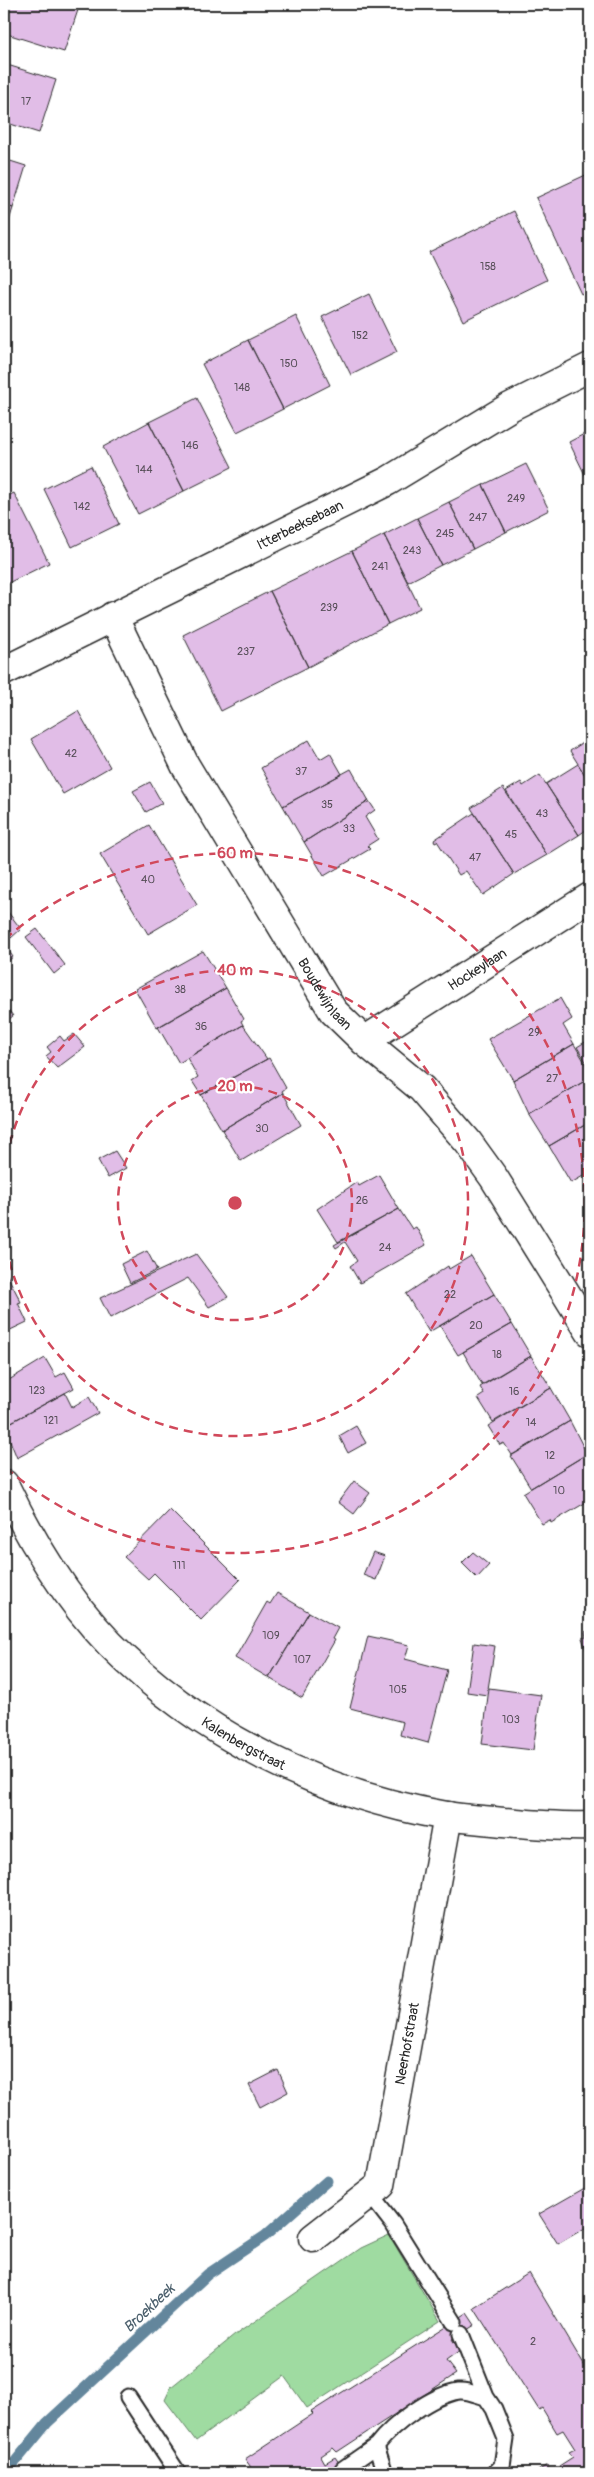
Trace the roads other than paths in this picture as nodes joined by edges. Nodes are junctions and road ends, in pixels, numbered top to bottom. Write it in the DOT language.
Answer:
graph roads {
  1 [pos="590,367"];
  2 [pos="113,616"];
  3 [pos="4,671"];
  4 [pos="590,897"];
  5 [pos="364,1041"];
  6 [pos="590,1332"];
  7 [pos="4,1484"];
  8 [pos="448,1816"];
  9 [pos="590,1826"];
  10 [pos="369,2193"];
  11 [pos="312,2238"];
  12 [pos="486,2396"];
  13 [pos="128,2397"];
  14 [pos="376,2446"];
  15 [pos="343,2468"];
  16 [pos="178,2473"];
  17 [pos="385,2473"];
  18 [pos="495,2473"];
  1 -- 2 [label="street, Itterbeeksebaan"];
  2 -- 3 [label="street, Itterbeeksebaan"];
  2 -- 5 [label="street, Boudewijnlaan"];
  4 -- 5 [label="street, Hockeylaan"];
  5 -- 6 [label="street, Boudewijnlaan"];
  7 -- 8 [label="street, Kalenbergstraat"];
  8 -- 9 [label="street, Kalenbergstraat"];
  8 -- 10 [label="street, Neerhofstraat"];
  10 -- 11 [label="street, Neerhofstraat"];
  10 -- 12 [label="lane"];
  12 -- 14 [label="lane"];
  12 -- 18 [label="lane"];
  13 -- 16 [label="lane"];
  14 -- 15 [label="lane"];
  14 -- 17 [label="lane"];
}
